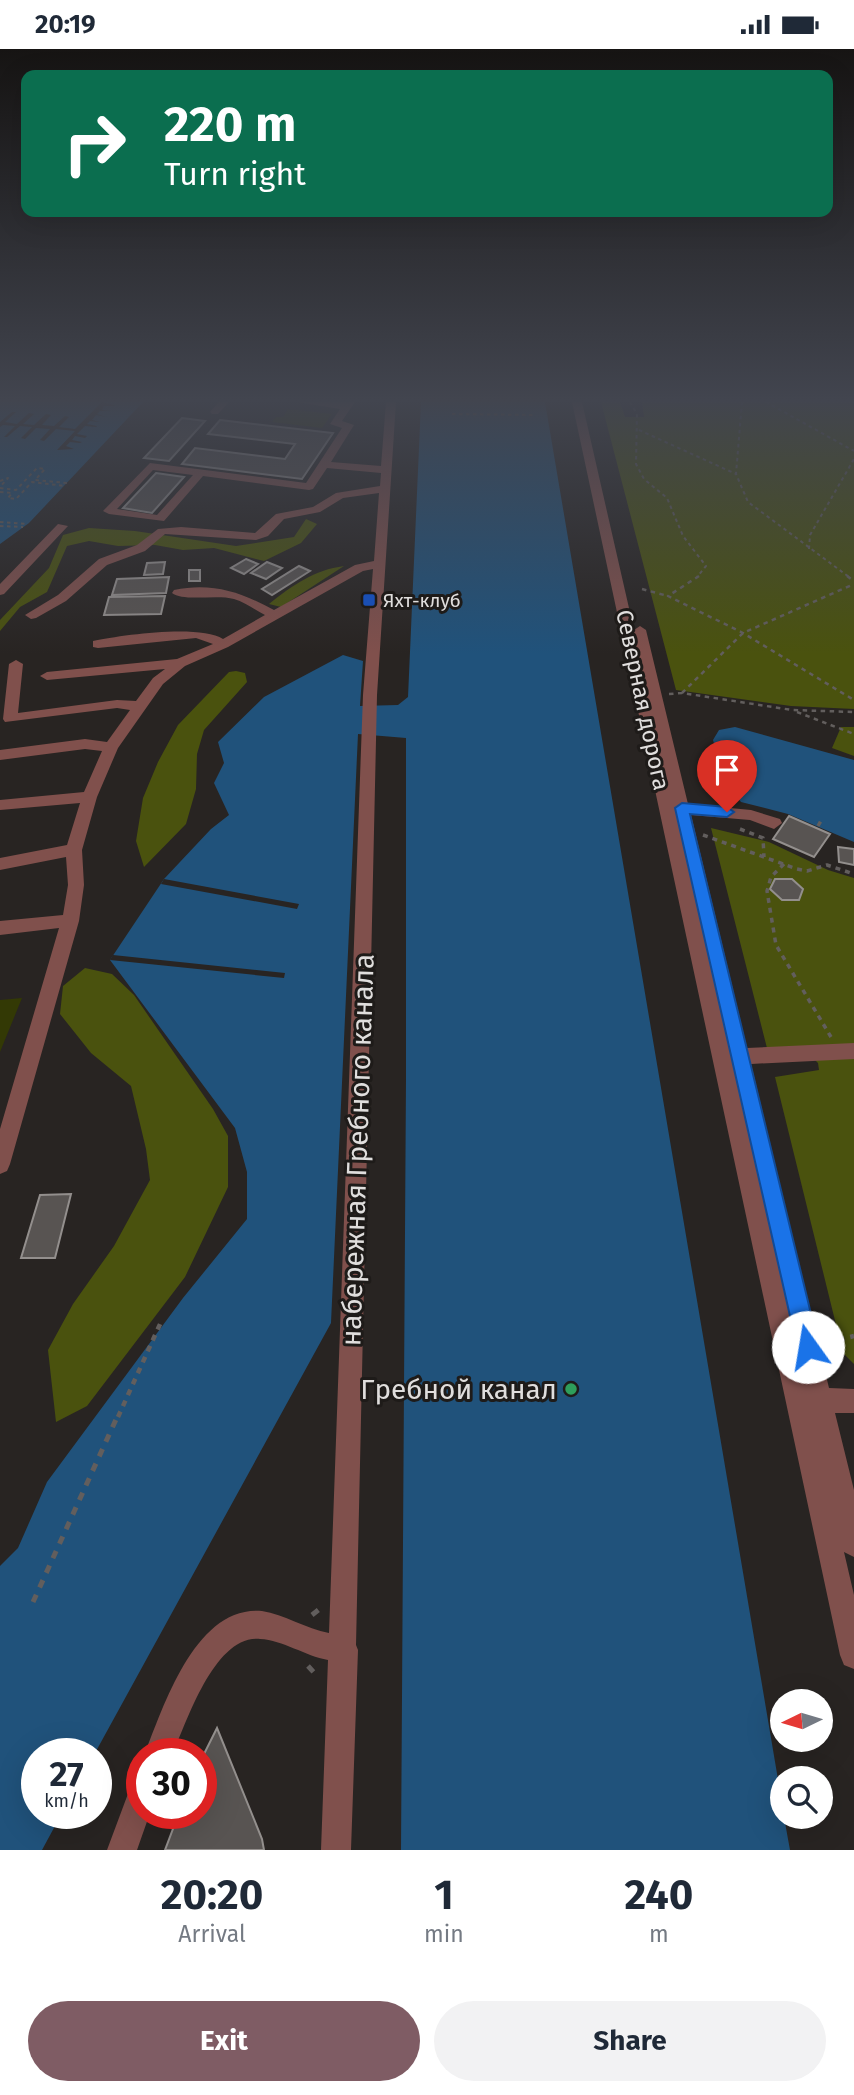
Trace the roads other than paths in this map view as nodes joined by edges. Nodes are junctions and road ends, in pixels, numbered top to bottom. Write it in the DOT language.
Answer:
graph roads {
  1 [pos="132,486"];
  2 [pos="189,486"];
  3 [pos="597,486"];
  4 [pos="604,486"];
  5 [pos="384,489"];
  6 [pos="62,526"];
  7 [pos="379,564"];
  8 [pos="0,591"];
  9 [pos="178,593"];
  10 [pos="31,615"];
  11 [pos="274,615"];
  12 [pos="98,644"];
  13 [pos="223,644"];
  14 [pos="180,663"];
  15 [pos="16,664"];
  16 [pos="47,676"];
  17 [pos="140,706"];
  18 [pos="111,747"];
  19 [pos="0,755"];
  20 [pos="89,797"];
  21 [pos="0,805"];
  22 [pos="674,808"];
  23 [pos="774,823"];
  24 [pos="74,850"];
  25 [pos="0,864"];
  26 [pos="70,921"];
  27 [pos="0,928"];
  28 [pos="847,1052"];
  29 [pos="731,1057"];
  30 [pos="0,1164"];
  31 [pos="809,1400"];
  32 [pos="854,1401"];
  33 [pos="854,1543"];
  34 [pos="344,1650"];
  35 [pos="854,1655"];
  36 [pos="166,1738"];
  37 [pos="129,1829"];
  38 [pos="122,1850"];
  39 [pos="337,1850"];
  1 -- 2 [label="street"];
  3 -- 22 [label="street, Северная дорога"];
  4 -- 22 [label="street, Северная дорога"];
  5 -- 7 [label="street"];
  5 -- 10 [label="street"];
  6 -- 8 [label="street"];
  7 -- 11 [label="street"];
  7 -- 34 [label="street, набережная Гребного канала"];
  9 -- 11 [label="street"];
  11 -- 13 [label="street"];
  12 -- 13 [label="street"];
  13 -- 14 [label="street"];
  14 -- 16 [label="street"];
  14 -- 17 [label="street"];
  15 -- 17 [label="street"];
  17 -- 18 [label="street"];
  18 -- 19 [label="street"];
  18 -- 20 [label="street"];
  20 -- 21 [label="street"];
  20 -- 24 [label="street"];
  22 -- 23 [label="street"];
  22 -- 29 [label="street, Северная дорога"];
  24 -- 25 [label="street"];
  24 -- 26 [label="street"];
  26 -- 27 [label="street"];
  26 -- 30 [label="street"];
  28 -- 29 [label="street"];
  29 -- 31 [label="street, Северная дорога"];
  31 -- 32 [label="street"];
  31 -- 33 [label="street, Северная дорога"];
  31 -- 35 [label="street, Северная дорога"];
  34 -- 36 [label="street"];
  34 -- 39 [label="street, набережная Гребного канала"];
  37 -- 38 [label="street"];
}
